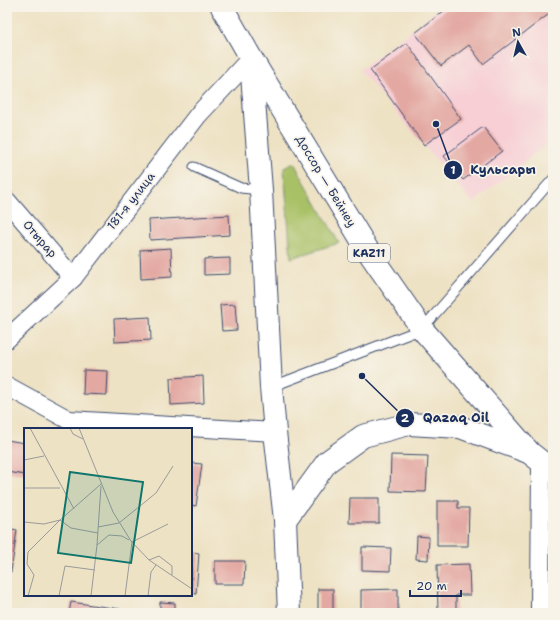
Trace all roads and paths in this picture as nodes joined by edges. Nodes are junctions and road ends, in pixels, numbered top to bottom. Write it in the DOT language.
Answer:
graph roads {
  1 [pos="222,7"];
  2 [pos="251,58"];
  3 [pos="194,167"];
  4 [pos="553,179"];
  5 [pos="261,190"];
  6 [pos="7,201"];
  7 [pos="73,278"];
  8 [pos="422,329"];
  9 [pos="7,340"];
  10 [pos="7,386"];
  11 [pos="271,387"];
  12 [pos="275,432"];
  13 [pos="543,461"];
  14 [pos="285,520"];
  15 [pos="289,613"];
  16 [pos="540,613"];
  1 -- 2 [label="main road, Доссор — Бейнеу / KAZ11"];
  2 -- 5 [label="main road"];
  2 -- 7 [label="street, 181-я улица"];
  2 -- 8 [label="main road, Доссор — Бейнеу / KAZ11"];
  3 -- 5 [label="lane"];
  4 -- 8 [label="lane"];
  5 -- 11 [label="main road"];
  6 -- 7 [label="street, Отырар"];
  7 -- 9 [label="street, 181-я улица"];
  8 -- 11 [label="lane"];
  8 -- 13 [label="main road, Доссор — Бейнеу / KAZ11"];
  10 -- 12 [label="street"];
  11 -- 12 [label="main road"];
  12 -- 14 [label="main road"];
  13 -- 14 [label="main road"];
  13 -- 16 [label="street"];
  14 -- 15 [label="main road"];
}
